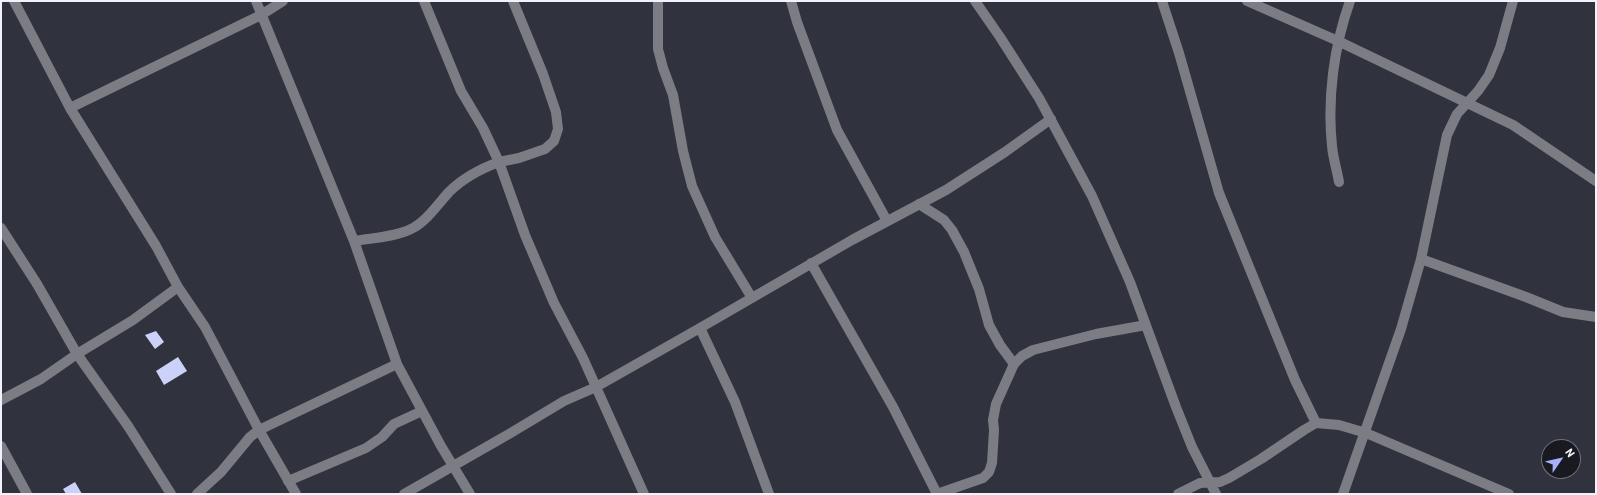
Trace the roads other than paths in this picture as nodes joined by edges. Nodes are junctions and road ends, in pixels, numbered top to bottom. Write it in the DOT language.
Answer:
graph roads {
  1 [pos="14,1"];
  2 [pos="256,1"];
  3 [pos="282,1"];
  4 [pos="424,1"];
  5 [pos="513,1"];
  6 [pos="658,1"];
  7 [pos="791,1"];
  8 [pos="975,1"];
  9 [pos="1170,1"];
  10 [pos="1247,1"];
  11 [pos="1350,1"];
  12 [pos="1513,1"];
  13 [pos="1164,6"];
  14 [pos="261,15"];
  15 [pos="1338,41"];
  16 [pos="1466,102"];
  17 [pos="70,108"];
  18 [pos="1051,120"];
  19 [pos="499,162"];
  20 [pos="1596,181"];
  21 [pos="1339,182"];
  22 [pos="919,204"];
  23 [pos="887,221"];
  24 [pos="1,228"];
  25 [pos="354,241"];
  26 [pos="1421,259"];
  27 [pos="811,264"];
  28 [pos="178,287"];
  29 [pos="752,298"];
  30 [pos="1596,317"];
  31 [pos="1146,325"];
  32 [pos="700,328"];
  33 [pos="77,354"];
  34 [pos="398,364"];
  35 [pos="1014,364"];
  36 [pos="596,386"];
  37 [pos="1,400"];
  38 [pos="422,411"];
  39 [pos="1316,423"];
  40 [pos="259,430"];
  41 [pos="1366,433"];
  42 [pos="1,446"];
  43 [pos="454,466"];
  44 [pos="288,481"];
  45 [pos="1210,482"];
  46 [pos="27,494"];
  47 [pos="171,494"];
  48 [pos="197,494"];
  49 [pos="296,494"];
  50 [pos="404,494"];
  51 [pos="470,494"];
  52 [pos="644,494"];
  53 [pos="769,494"];
  54 [pos="937,494"];
  55 [pos="1178,494"];
  56 [pos="1216,494"];
  57 [pos="1344,494"];
  58 [pos="1509,494"];
  1 -- 17 [label="street"];
  2 -- 14 [label="street"];
  3 -- 14 [label="street"];
  4 -- 19 [label="street"];
  5 -- 19 [label="street"];
  6 -- 29 [label="street"];
  7 -- 23 [label="street"];
  8 -- 18 [label="street"];
  9 -- 13 [label="street"];
  10 -- 15 [label="street"];
  11 -- 15 [label="street"];
  12 -- 16 [label="street"];
  13 -- 39 [label="street"];
  14 -- 17 [label="street"];
  14 -- 25 [label="street"];
  15 -- 16 [label="street"];
  15 -- 21 [label="street"];
  16 -- 20 [label="street"];
  16 -- 26 [label="street"];
  17 -- 28 [label="street"];
  18 -- 22 [label="street"];
  18 -- 31 [label="street"];
  19 -- 25 [label="street"];
  19 -- 36 [label="street"];
  22 -- 23 [label="street"];
  22 -- 35 [label="street"];
  23 -- 27 [label="street"];
  24 -- 33 [label="street"];
  25 -- 34 [label="street"];
  26 -- 30 [label="street"];
  26 -- 41 [label="street"];
  27 -- 29 [label="street"];
  27 -- 54 [label="street"];
  28 -- 33 [label="street"];
  28 -- 40 [label="street"];
  29 -- 32 [label="street"];
  31 -- 35 [label="street"];
  31 -- 45 [label="street"];
  32 -- 36 [label="street"];
  32 -- 53 [label="street"];
  33 -- 37 [label="street"];
  33 -- 47 [label="street"];
  34 -- 38 [label="street"];
  34 -- 40 [label="street"];
  35 -- 54 [label="street"];
  36 -- 43 [label="street"];
  36 -- 52 [label="street"];
  38 -- 43 [label="street"];
  38 -- 44 [label="street"];
  39 -- 41 [label="street"];
  39 -- 45 [label="street"];
  40 -- 44 [label="street"];
  40 -- 48 [label="street"];
  41 -- 57 [label="street"];
  41 -- 58 [label="street"];
  42 -- 46 [label="street"];
  43 -- 50 [label="street"];
  43 -- 51 [label="street"];
  44 -- 49 [label="street"];
  45 -- 55 [label="street"];
  45 -- 56 [label="street"];
}
